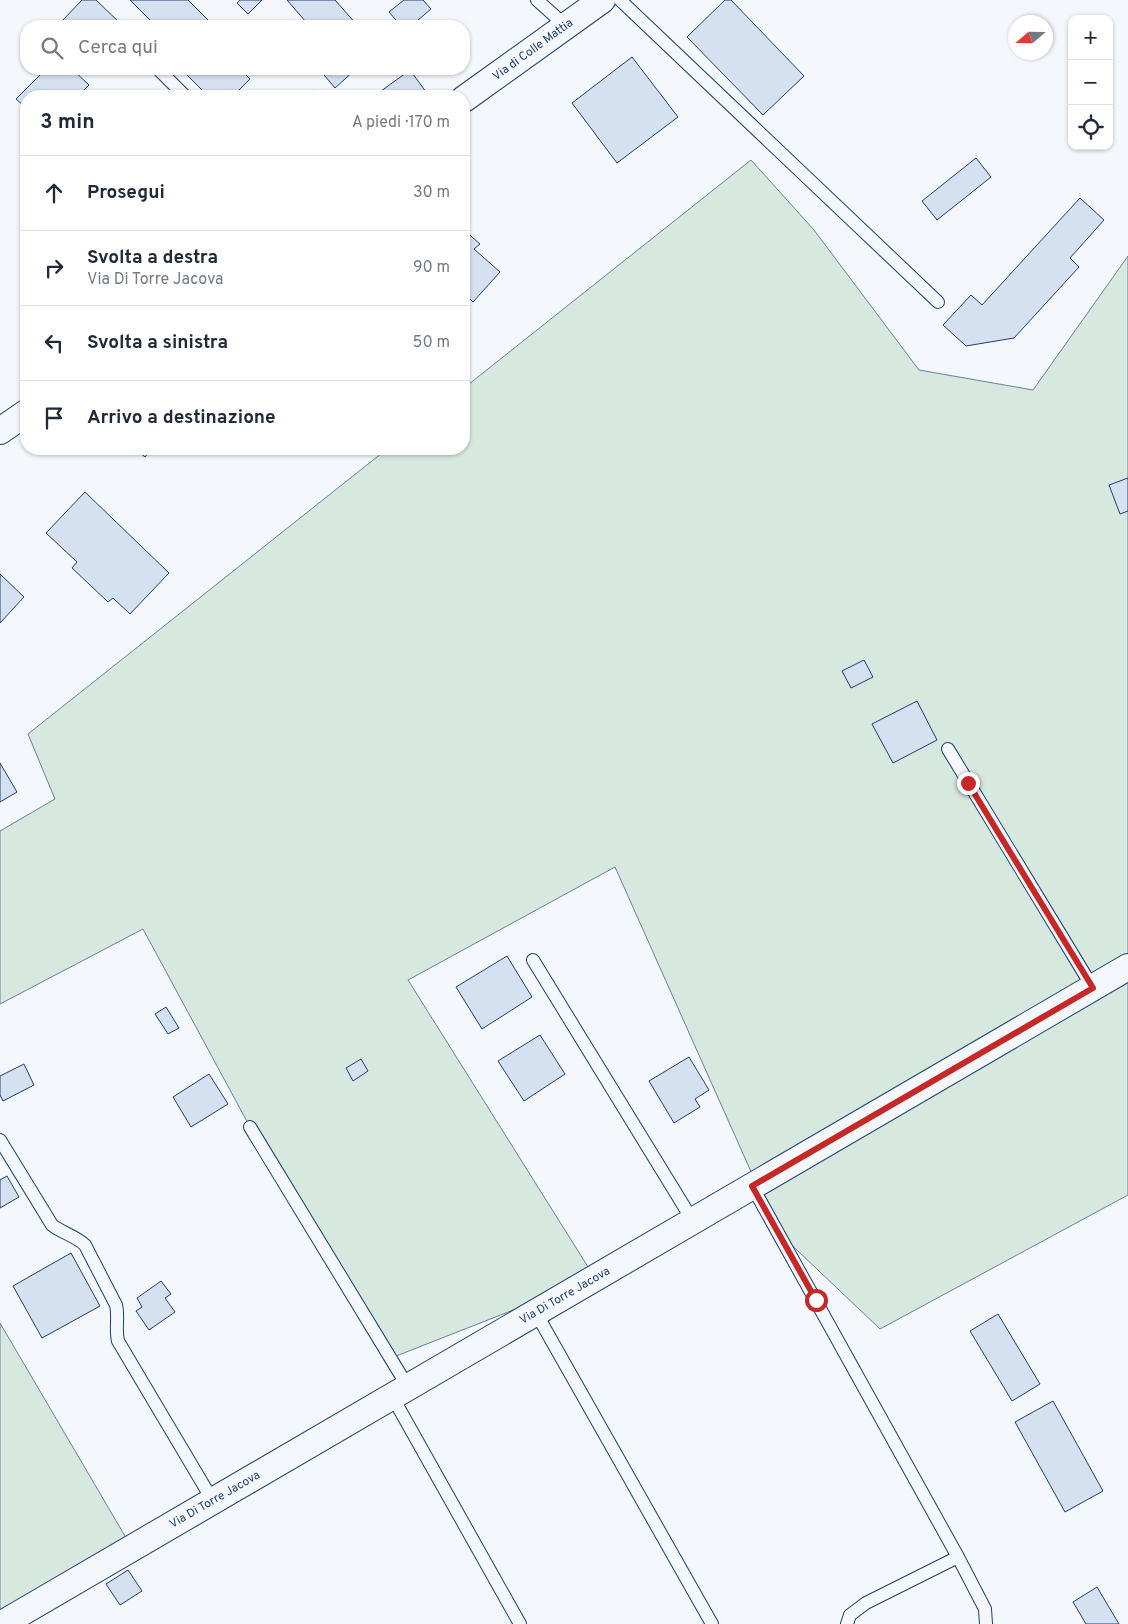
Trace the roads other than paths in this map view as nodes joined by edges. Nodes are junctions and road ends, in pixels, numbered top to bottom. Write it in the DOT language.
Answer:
graph roads {
  1 [pos="537,0"];
  2 [pos="602,0"];
  3 [pos="620,0"];
  4 [pos="566,26"];
  5 [pos="164,75"];
  6 [pos="179,90"];
  7 [pos="470,95"];
  8 [pos="938,302"];
  9 [pos="20,417"];
  10 [pos="0,432"];
  11 [pos="948,749"];
  12 [pos="533,960"];
  13 [pos="1128,968"];
  14 [pos="1093,988"];
  15 [pos="250,1127"];
  16 [pos="0,1140"];
  17 [pos="752,1186"];
  18 [pos="693,1221"];
  19 [pos="536,1312"];
  20 [pos="400,1391"];
  21 [pos="213,1501"];
  22 [pos="958,1557"];
  23 [pos="2,1624"];
  24 [pos="520,1624"];
  25 [pos="712,1624"];
  26 [pos="847,1624"];
  27 [pos="986,1624"];
  1 -- 4 [label="lane"];
  2 -- 4 [label="street, Via di Colle Mattia"];
  3 -- 8 [label="lane"];
  4 -- 7 [label="street, Via di Colle Mattia"];
  5 -- 6 [label="lane"];
  9 -- 10 [label="street"];
  11 -- 14 [label="lane"];
  12 -- 18 [label="lane"];
  13 -- 14 [label="street, Via Di Torre Jacova"];
  14 -- 17 [label="street, Via Di Torre Jacova"];
  15 -- 20 [label="lane"];
  16 -- 21 [label="lane"];
  17 -- 18 [label="street, Via Di Torre Jacova"];
  17 -- 22 [label="lane"];
  18 -- 19 [label="street, Via Di Torre Jacova"];
  19 -- 20 [label="street, Via Di Torre Jacova"];
  19 -- 25 [label="lane"];
  20 -- 21 [label="street, Via Di Torre Jacova"];
  20 -- 24 [label="lane"];
  21 -- 23 [label="street, Via Di Torre Jacova"];
  22 -- 26 [label="lane"];
  22 -- 27 [label="lane"];
}
